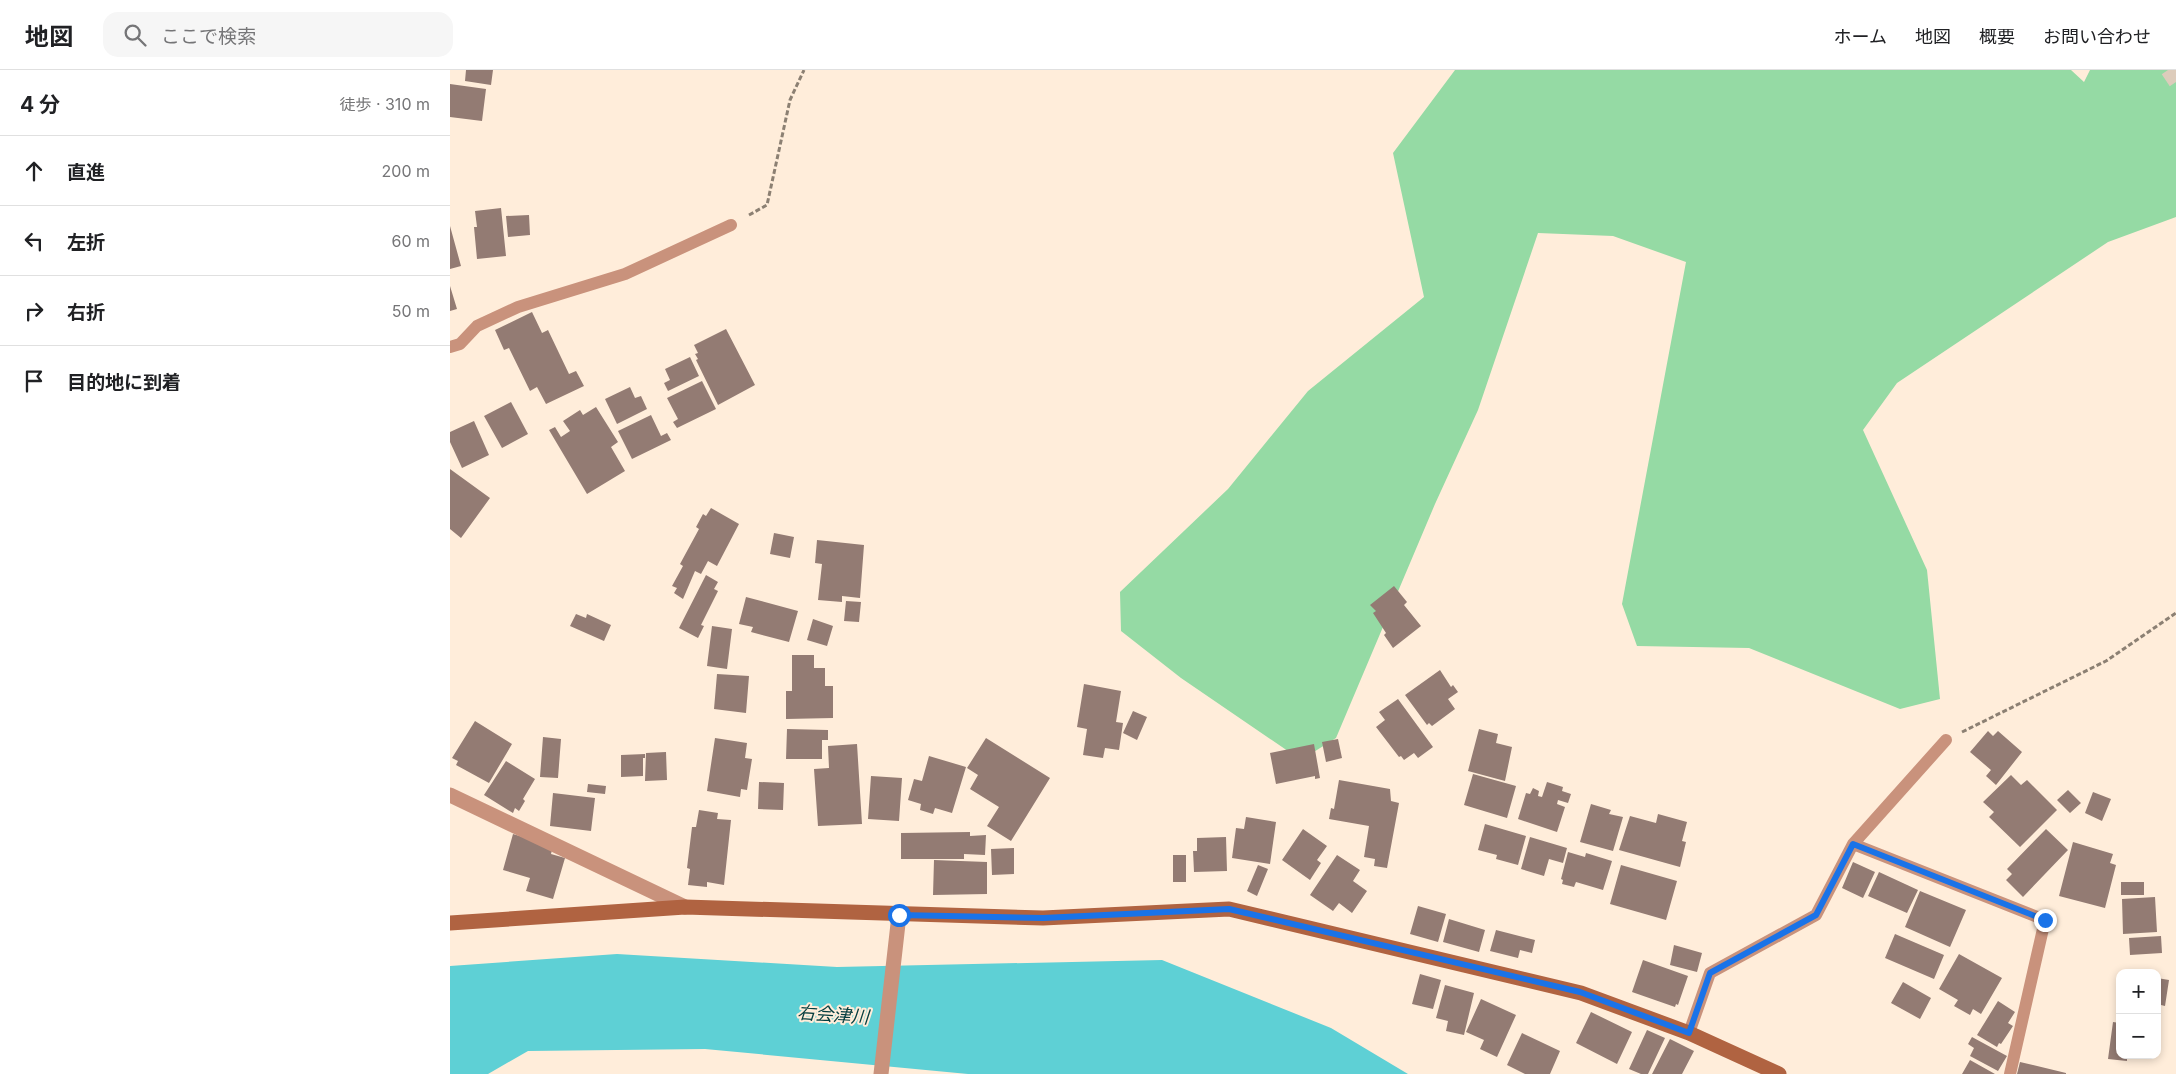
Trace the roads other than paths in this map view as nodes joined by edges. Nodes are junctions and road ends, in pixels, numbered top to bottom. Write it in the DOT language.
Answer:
graph roads {
  1 [pos="731,225"];
  2 [pos="450,347"];
  3 [pos="1946,740"];
  4 [pos="450,795"];
  5 [pos="1853,844"];
  6 [pos="685,907"];
  7 [pos="897,920"];
  8 [pos="450,923"];
  9 [pos="1689,1033"];
  10 [pos="881,1074"];
  11 [pos="1779,1074"];
  12 [pos="2010,1074"];
  1 -- 2 [label="lane"];
  3 -- 5 [label="lane"];
  4 -- 6 [label="street"];
  5 -- 9 [label="lane"];
  5 -- 12 [label="lane"];
  6 -- 7 [label="street"];
  6 -- 8 [label="street"];
  7 -- 9 [label="street"];
  7 -- 10 [label="street"];
  9 -- 11 [label="street"];
}
